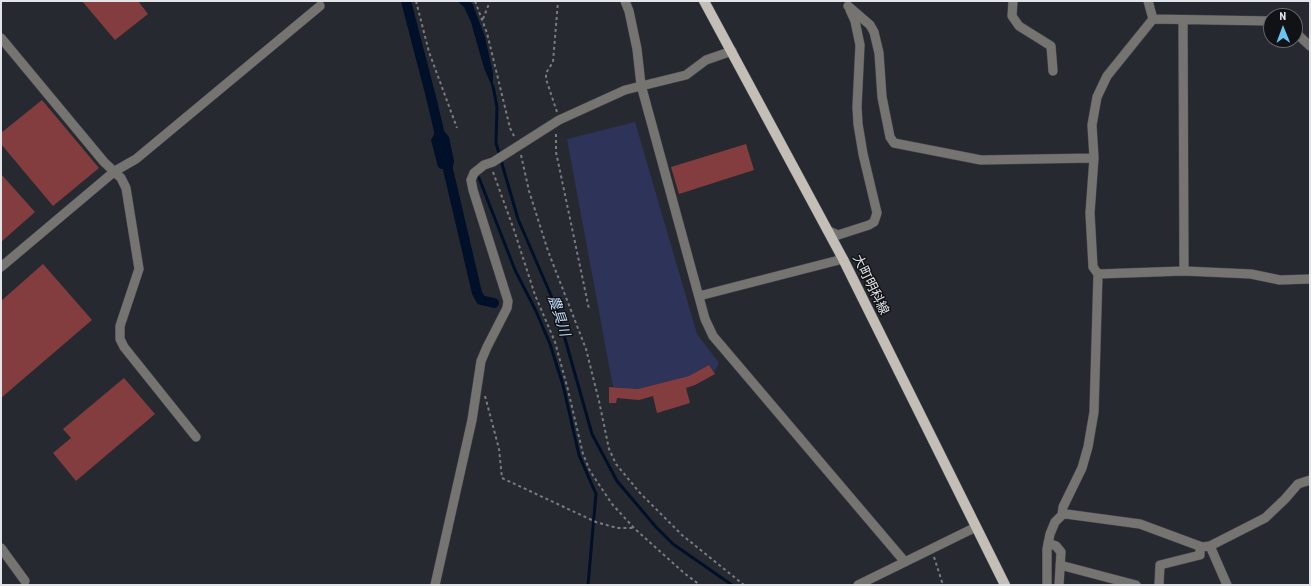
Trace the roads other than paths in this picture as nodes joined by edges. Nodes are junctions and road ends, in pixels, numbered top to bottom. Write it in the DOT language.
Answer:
graph roads {
  1 [pos="625,1"];
  2 [pos="704,1"];
  3 [pos="1013,1"];
  4 [pos="1148,1"];
  5 [pos="848,3"];
  6 [pos="320,6"];
  7 [pos="1153,20"];
  8 [pos="1183,21"];
  9 [pos="1263,21"];
  10 [pos="1,38"];
  11 [pos="732,51"];
  12 [pos="1053,72"];
  13 [pos="641,85"];
  14 [pos="1094,158"];
  15 [pos="115,171"];
  16 [pos="827,230"];
  17 [pos="842,259"];
  18 [pos="1,267"];
  19 [pos="1184,271"];
  20 [pos="1098,274"];
  21 [pos="1310,279"];
  22 [pos="699,296"];
  23 [pos="196,437"];
  24 [pos="1310,480"];
  25 [pos="1062,515"];
  26 [pos="976,527"];
  27 [pos="1048,543"];
  28 [pos="1210,546"];
  29 [pos="1200,547"];
  30 [pos="1,548"];
  31 [pos="905,562"];
  32 [pos="1060,565"];
  33 [pos="25,581"];
  34 [pos="435,585"];
  35 [pos="858,585"];
  36 [pos="1005,585"];
  37 [pos="1047,585"];
  38 [pos="1059,585"];
  39 [pos="1136,585"];
  40 [pos="1159,585"];
  41 [pos="1227,585"];
  1 -- 13 [label="street"];
  2 -- 11 [label="main road, 大町明科線"];
  3 -- 12 [label="street"];
  4 -- 7 [label="street"];
  5 -- 14 [label="street"];
  5 -- 16 [label="street"];
  6 -- 15 [label="street"];
  7 -- 8 [label="street"];
  7 -- 14 [label="street"];
  8 -- 9 [label="street"];
  8 -- 19 [label="street"];
  10 -- 15 [label="street"];
  11 -- 13 [label="street"];
  11 -- 16 [label="main road, 大町明科線"];
  13 -- 22 [label="street"];
  13 -- 34 [label="street"];
  14 -- 20 [label="street"];
  15 -- 18 [label="street"];
  15 -- 23 [label="street"];
  16 -- 17 [label="main road, 大町明科線"];
  17 -- 22 [label="street"];
  17 -- 26 [label="main road, 大町明科線"];
  19 -- 20 [label="street"];
  19 -- 21 [label="street"];
  20 -- 25 [label="street"];
  22 -- 31 [label="street"];
  24 -- 28 [label="street"];
  25 -- 27 [label="street"];
  25 -- 29 [label="street"];
  26 -- 31 [label="street"];
  26 -- 36 [label="main road, 大町明科線"];
  27 -- 32 [label="street"];
  27 -- 37 [label="street"];
  28 -- 29 [label="street"];
  28 -- 41 [label="street"];
  29 -- 40 [label="street"];
  30 -- 33 [label="street"];
  31 -- 35 [label="street"];
  32 -- 38 [label="street"];
  32 -- 39 [label="street"];
}
